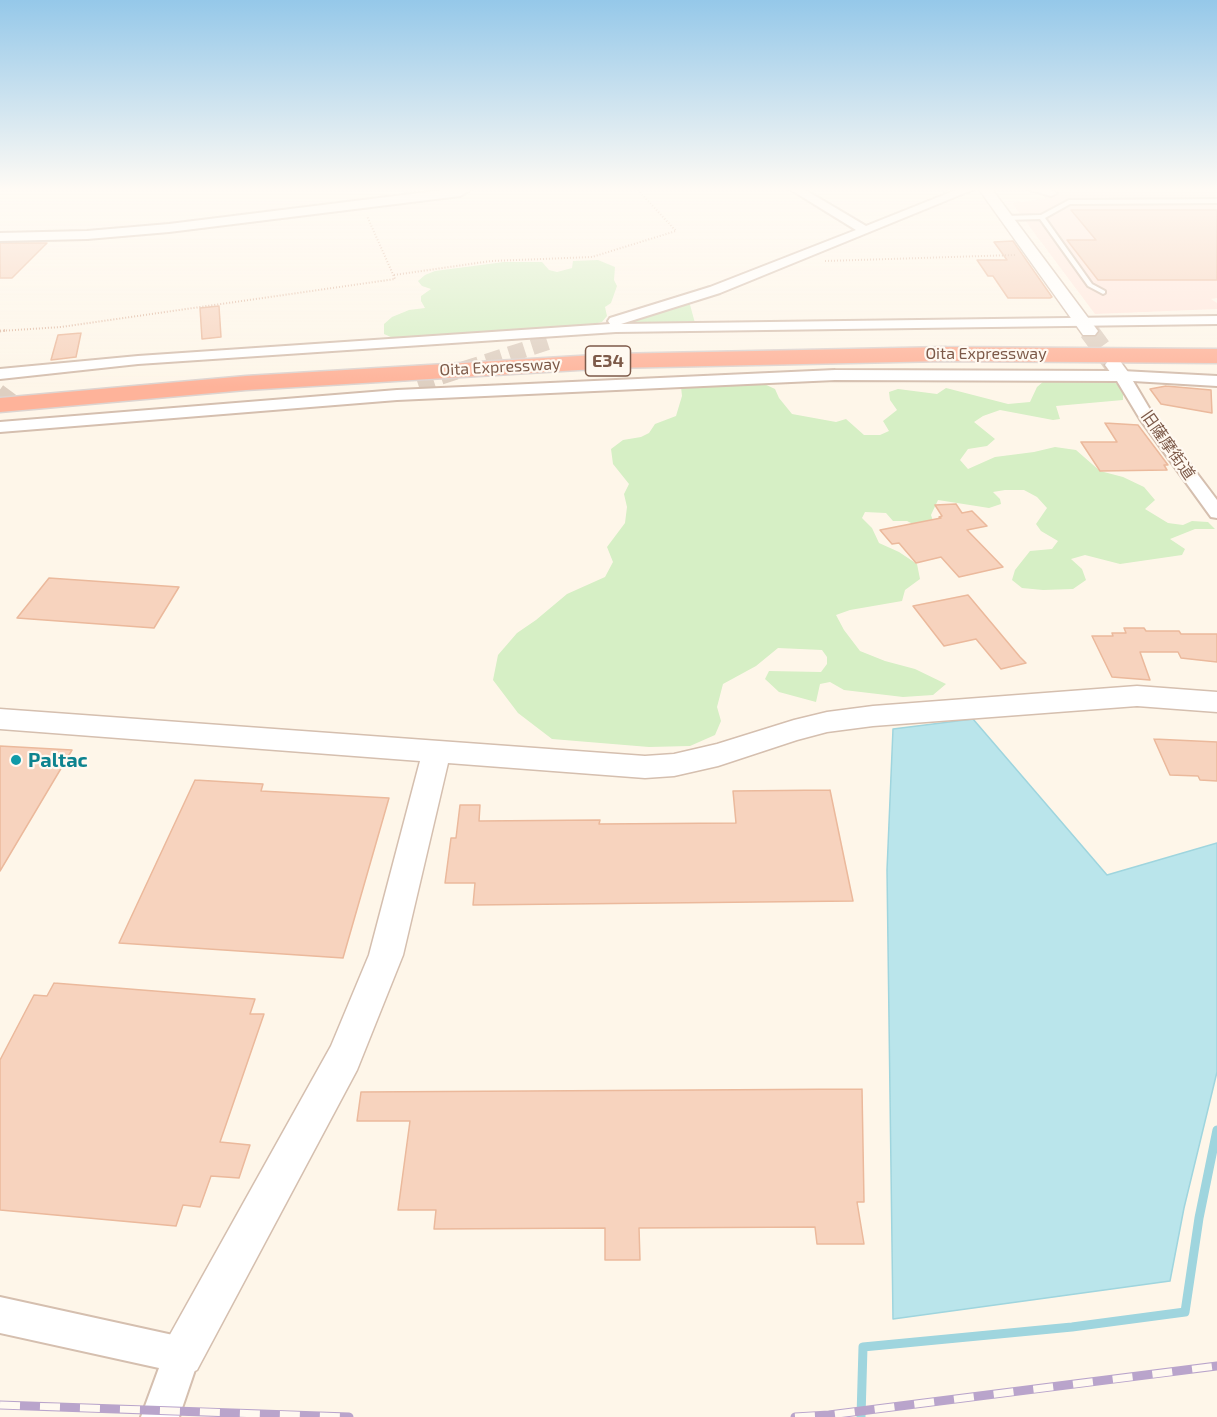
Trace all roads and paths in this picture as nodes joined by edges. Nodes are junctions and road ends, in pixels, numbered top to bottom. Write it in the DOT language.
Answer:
graph roads {
  1 [pos="384,254"];
  2 [pos="604,254"];
  3 [pos="808,254"];
  4 [pos="1068,254"];
  5 [pos="1033,255"];
  6 [pos="788,262"];
  7 [pos="394,275"];
  8 [pos="1103,292"];
  9 [pos="1217,320"];
  10 [pos="1086,326"];
  11 [pos="0,331"];
  12 [pos="582,331"];
  13 [pos="551,341"];
  14 [pos="1217,343"];
  15 [pos="1217,356"];
  16 [pos="1118,371"];
  17 [pos="0,374"];
  18 [pos="1217,381"];
  19 [pos="12,383"];
  20 [pos="418,384"];
  21 [pos="397,395"];
  22 [pos="0,405"];
  23 [pos="0,427"];
  24 [pos="1217,513"];
  25 [pos="1217,702"];
  26 [pos="0,719"];
  27 [pos="436,753"];
  28 [pos="0,1315"];
  29 [pos="182,1355"];
  30 [pos="160,1417"];
  1 -- 7 [label="path"];
  2 -- 7 [label="path"];
  3 -- 6 [label="street"];
  4 -- 8 [label="lane"];
  5 -- 6 [label="path"];
  5 -- 10 [label="street"];
  6 -- 12 [label="street"];
  7 -- 11 [label="path"];
  9 -- 10 [label="street"];
  10 -- 12 [label="street"];
  12 -- 13 [label="street"];
  12 -- 19 [label="street"];
  14 -- 19 [label="highway, Oita Expressway / E34"];
  15 -- 22 [label="highway, Oita Expressway / E34"];
  16 -- 18 [label="street"];
  16 -- 21 [label="street"];
  16 -- 24 [label="street, 旧薩摩街道"];
  17 -- 19 [label="street"];
  20 -- 21 [label="street"];
  21 -- 23 [label="street"];
  25 -- 27 [label="street"];
  26 -- 27 [label="street"];
  27 -- 29 [label="street"];
  28 -- 29 [label="street"];
  29 -- 30 [label="street"];
}
